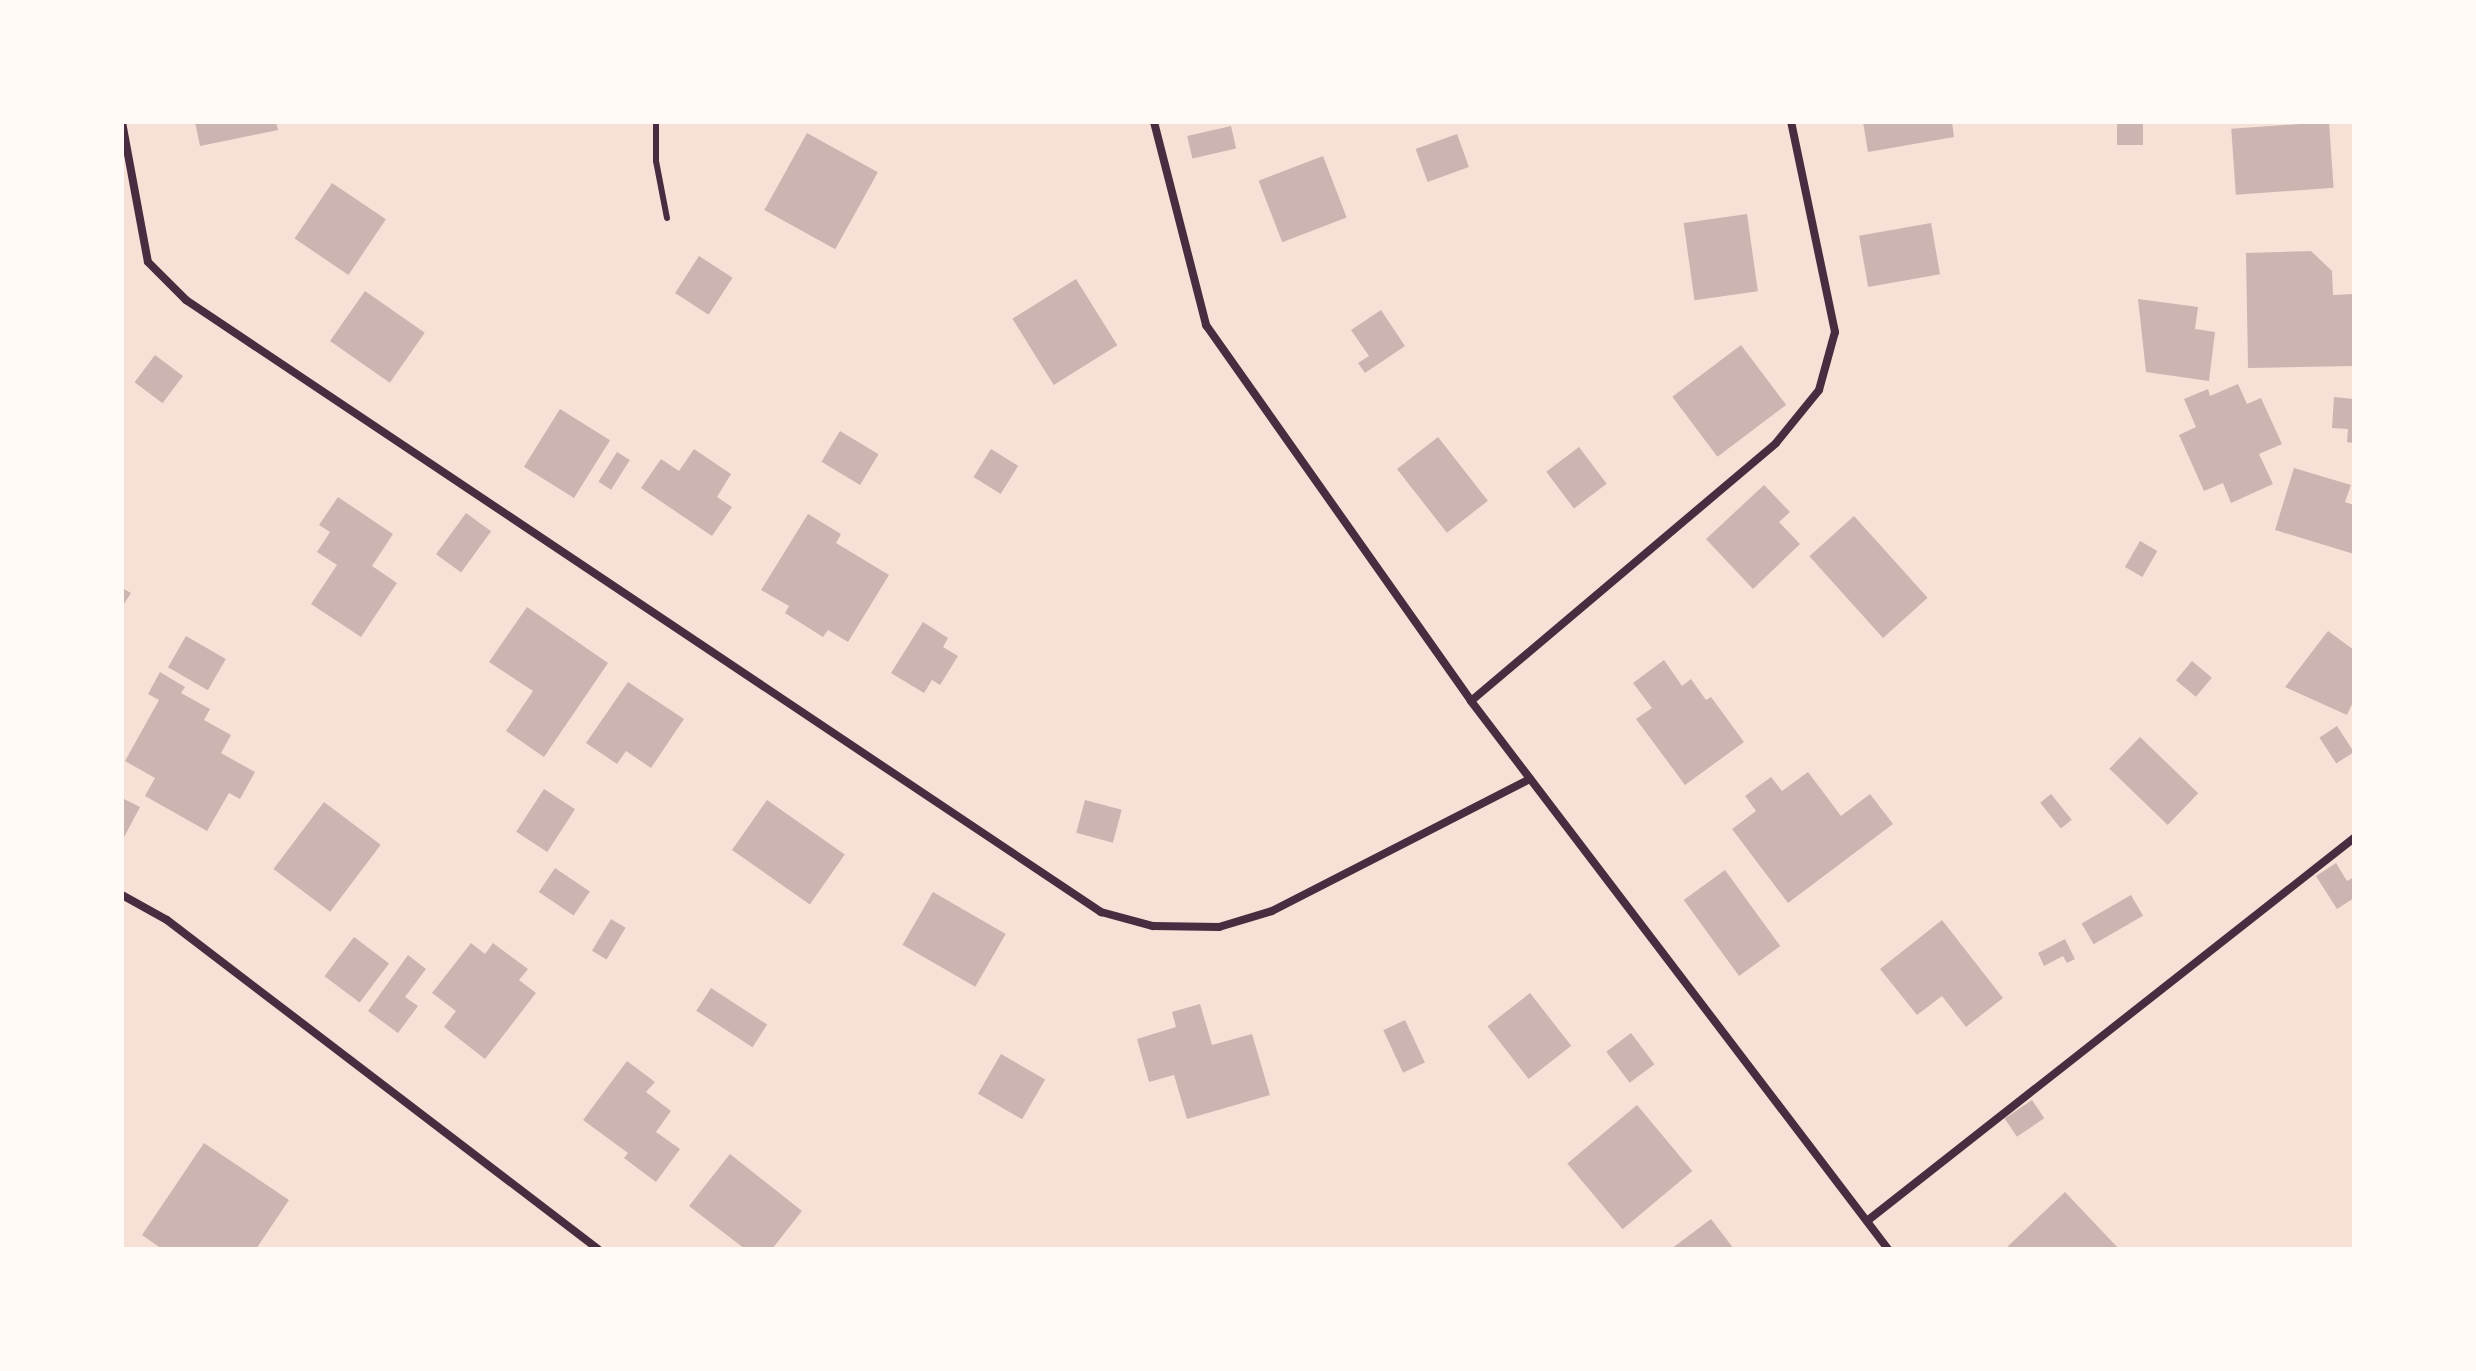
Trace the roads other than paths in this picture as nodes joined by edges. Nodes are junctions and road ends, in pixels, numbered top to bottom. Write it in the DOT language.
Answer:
graph roads {
  1 [pos="122,122"];
  2 [pos="656,122"];
  3 [pos="1154,122"];
  4 [pos="1791,122"];
  5 [pos="667,218"];
  6 [pos="1471,701"];
  7 [pos="1530,779"];
  8 [pos="2354,838"];
  9 [pos="122,895"];
  10 [pos="1867,1221"];
  11 [pos="598,1249"];
  12 [pos="1888,1249"];
  1 -- 7 [label="street"];
  2 -- 5 [label="lane"];
  3 -- 6 [label="street"];
  4 -- 6 [label="street"];
  6 -- 7 [label="street"];
  7 -- 10 [label="street"];
  8 -- 10 [label="street"];
  9 -- 11 [label="street"];
  10 -- 12 [label="street"];
}
